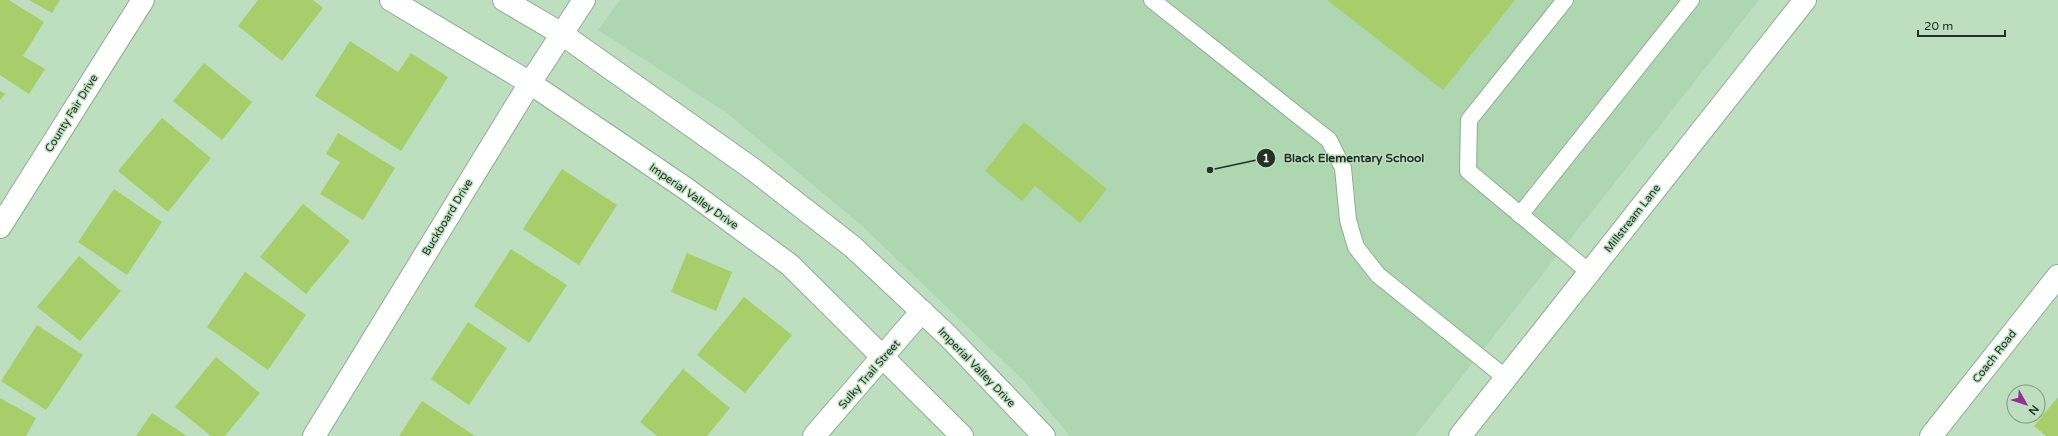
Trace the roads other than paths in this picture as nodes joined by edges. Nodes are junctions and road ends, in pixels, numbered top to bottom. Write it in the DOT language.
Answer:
graph roads {
  1 [pos="143,0"];
  2 [pos="391,0"];
  3 [pos="504,0"];
  4 [pos="584,0"];
  5 [pos="1152,0"];
  6 [pos="1565,0"];
  7 [pos="1691,0"];
  8 [pos="1805,0"];
  9 [pos="562,34"];
  10 [pos="530,82"];
  11 [pos="1520,215"];
  12 [pos="0,227"];
  13 [pos="1589,272"];
  14 [pos="2058,276"];
  15 [pos="922,312"];
  16 [pos="884,357"];
  17 [pos="1506,378"];
  18 [pos="314,436"];
  19 [pos="814,436"];
  20 [pos="962,436"];
  21 [pos="1044,436"];
  22 [pos="1460,436"];
  23 [pos="1931,436"];
  1 -- 12 [label="street, County Fair Drive"];
  2 -- 10 [label="street, Imperial Valley Drive"];
  3 -- 9 [label="street, Imperial Valley Drive"];
  4 -- 9 [label="street, Buckboard Drive"];
  5 -- 17 [label="lane"];
  6 -- 11 [label="lane"];
  7 -- 11 [label="lane"];
  8 -- 13 [label="street, Millstream Lane"];
  9 -- 10 [label="street, Buckboard Drive"];
  9 -- 15 [label="street, Imperial Valley Drive"];
  10 -- 16 [label="street, Imperial Valley Drive"];
  10 -- 18 [label="street, Buckboard Drive"];
  11 -- 13 [label="lane"];
  13 -- 17 [label="street, Millstream Lane"];
  14 -- 23 [label="street, Coach Road"];
  15 -- 16 [label="street, Sulky Trail Street"];
  15 -- 21 [label="street, Imperial Valley Drive"];
  16 -- 19 [label="street, Sulky Trail Street"];
  16 -- 20 [label="street, Imperial Valley Drive"];
  17 -- 22 [label="street, Millstream Lane"];
}
